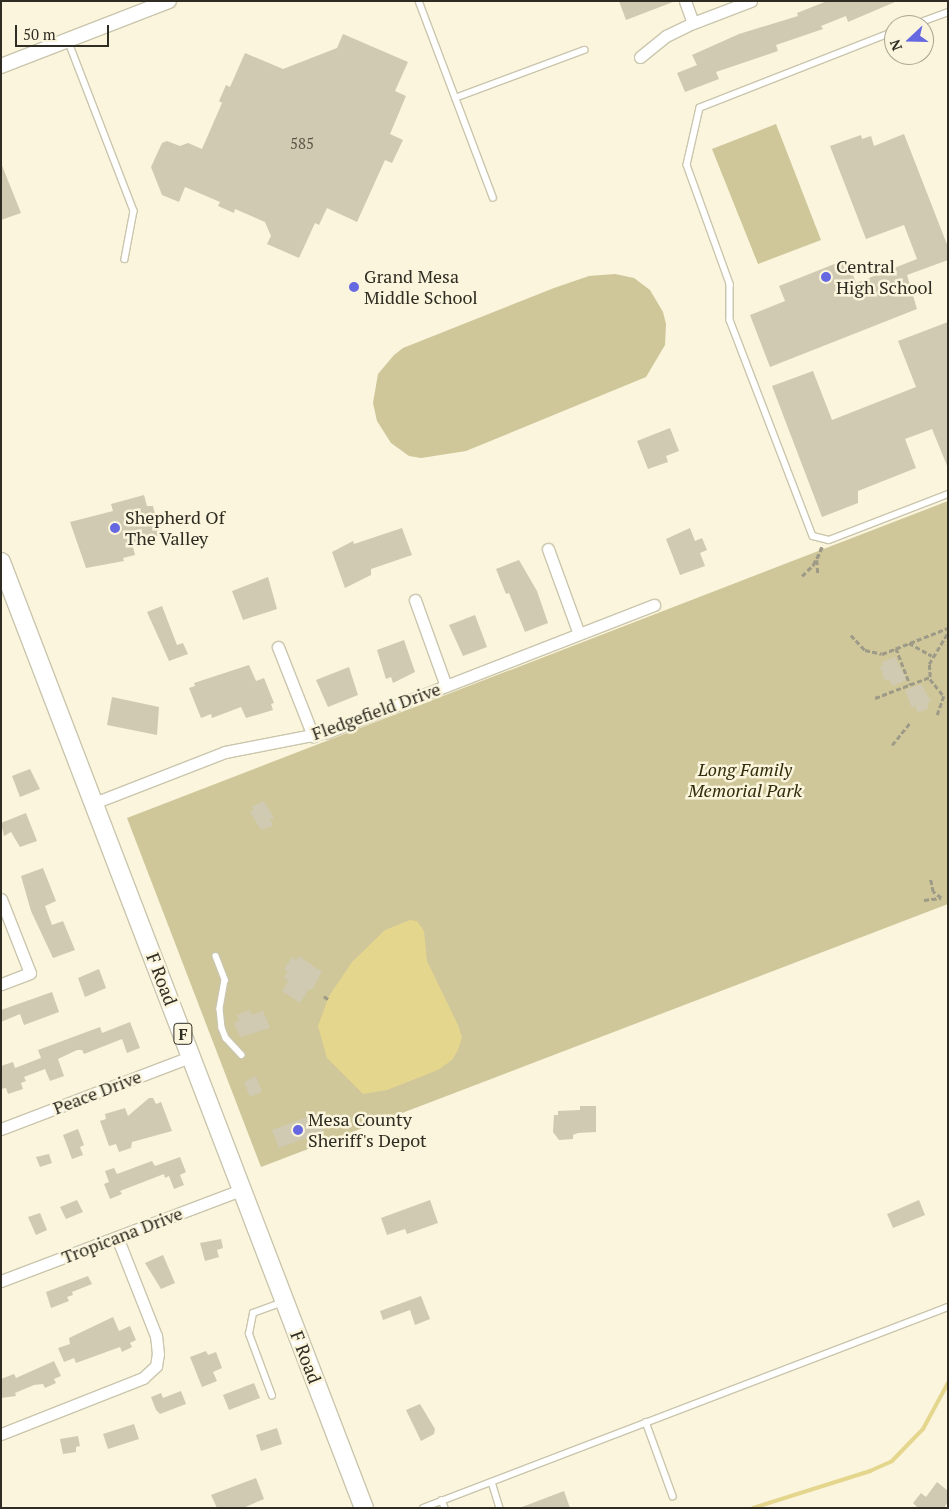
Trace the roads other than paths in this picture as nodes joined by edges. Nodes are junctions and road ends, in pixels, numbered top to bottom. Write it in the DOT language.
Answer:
graph roads {
  1 [pos="169,1"];
  2 [pos="419,1"];
  3 [pos="685,1"];
  4 [pos="751,1"];
  5 [pos="948,12"];
  6 [pos="934,17"];
  7 [pos="693,23"];
  8 [pos="884,36"];
  9 [pos="68,40"];
  10 [pos="584,50"];
  11 [pos="640,57"];
  12 [pos="1,66"];
  13 [pos="455,98"];
  14 [pos="493,197"];
  15 [pos="125,260"];
  16 [pos="948,494"];
  17 [pos="548,548"];
  18 [pos="1,562"];
  19 [pos="6,586"];
  20 [pos="415,600"];
  21 [pos="654,605"];
  22 [pos="579,634"];
  23 [pos="278,647"];
  24 [pos="446,686"];
  25 [pos="312,736"];
  26 [pos="94,803"];
  27 [pos="1,899"];
  28 [pos="216,956"];
  29 [pos="1,984"];
  30 [pos="242,1055"];
  31 [pos="192,1056"];
  32 [pos="1,1129"];
  33 [pos="243,1189"];
  34 [pos="117,1237"];
  35 [pos="1,1281"];
  36 [pos="284,1302"];
  37 [pos="948,1307"];
  38 [pos="272,1396"];
  39 [pos="646,1422"];
  40 [pos="1,1434"];
  41 [pos="492,1482"];
  42 [pos="673,1496"];
  43 [pos="442,1500"];
  44 [pos="364,1508"];
  45 [pos="423,1508"];
  46 [pos="444,1508"];
  47 [pos="500,1508"];
  1 -- 9 [label="street"];
  2 -- 13 [label="lane"];
  3 -- 7 [label="street"];
  4 -- 7 [label="street"];
  5 -- 6 [label="lane"];
  7 -- 11 [label="street"];
  8 -- 16 [label="lane"];
  9 -- 12 [label="street"];
  9 -- 15 [label="lane"];
  10 -- 13 [label="lane"];
  13 -- 14 [label="lane"];
  17 -- 22 [label="street"];
  18 -- 19 [label="main road, F Road / F"];
  19 -- 26 [label="main road, F Road / F"];
  20 -- 24 [label="street"];
  21 -- 22 [label="street, Fledgefield Drive"];
  22 -- 24 [label="street, Fledgefield Drive"];
  23 -- 25 [label="street"];
  24 -- 25 [label="street, Fledgefield Drive"];
  25 -- 26 [label="street, Fledgefield Drive"];
  26 -- 31 [label="main road, F Road / F"];
  27 -- 29 [label="street"];
  28 -- 30 [label="lane"];
  31 -- 32 [label="street, Peace Drive"];
  31 -- 33 [label="main road, F Road / F"];
  33 -- 34 [label="street, Tropicana Drive"];
  33 -- 36 [label="main road, F Road / F"];
  34 -- 35 [label="street, Tropicana Drive"];
  34 -- 40 [label="street"];
  36 -- 38 [label="lane"];
  36 -- 44 [label="main road, F Road / F"];
  37 -- 39 [label="lane"];
  39 -- 41 [label="lane"];
  39 -- 42 [label="lane"];
  41 -- 43 [label="lane"];
  41 -- 47 [label="lane"];
  43 -- 45 [label="lane"];
  43 -- 46 [label="lane"];
}
